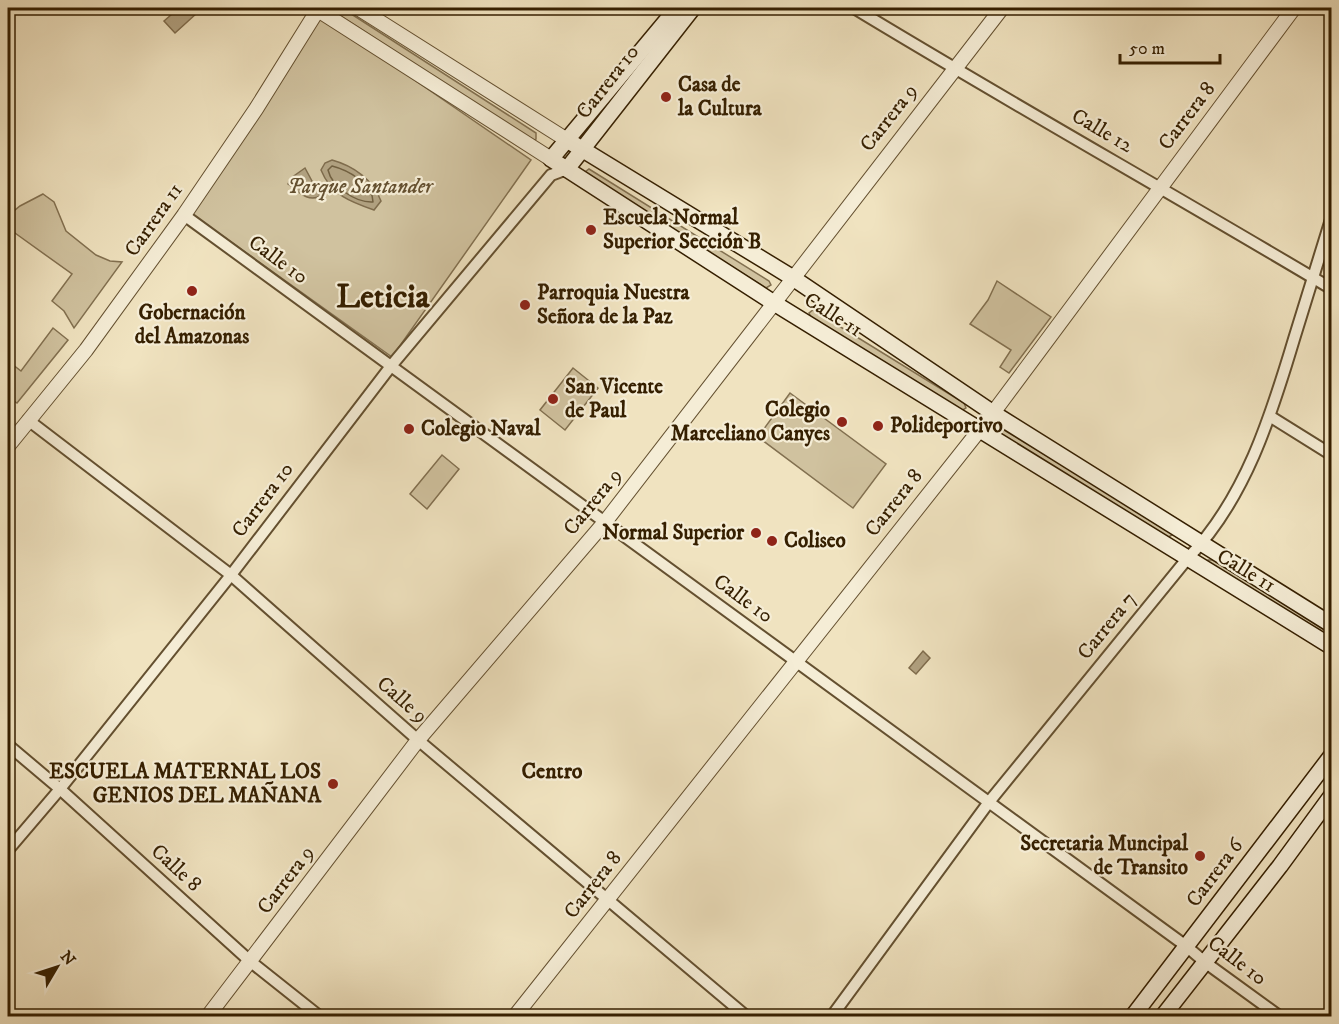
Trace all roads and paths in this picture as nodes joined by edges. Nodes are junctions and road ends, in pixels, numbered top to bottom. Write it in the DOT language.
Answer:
graph roads {
  1 [pos="358,8"];
  2 [pos="677,8"];
  3 [pos="693,8"];
  4 [pos="854,8"];
  5 [pos="1002,8"];
  6 [pos="1294,8"];
  7 [pos="319,9"];
  8 [pos="954,69"];
  9 [pos="567,140"];
  10 [pos="582,149"];
  11 [pos="551,159"];
  12 [pos="567,169"];
  13 [pos="551,175"];
  14 [pos="1161,187"];
  15 [pos="184,215"];
  16 [pos="1332,216"];
  17 [pos="793,278"];
  18 [pos="1313,278"];
  19 [pos="1332,289"];
  20 [pos="774,303"];
  21 [pos="391,366"];
  22 [pos="993,412"];
  23 [pos="1271,417"];
  24 [pos="28,420"];
  25 [pos="978,429"];
  26 [pos="8,446"];
  27 [pos="1332,455"];
  28 [pos="605,522"];
  29 [pos="1203,543"];
  30 [pos="1187,559"];
  31 [pos="231,575"];
  32 [pos="1332,625"];
  33 [pos="1332,647"];
  34 [pos="795,661"];
  35 [pos="418,740"];
  36 [pos="8,745"];
  37 [pos="1332,755"];
  38 [pos="60,789"];
  39 [pos="1332,795"];
  40 [pos="989,802"];
  41 [pos="8,850"];
  42 [pos="608,899"];
  43 [pos="1186,946"];
  44 [pos="250,962"];
  45 [pos="1206,963"];
  46 [pos="208,1017"];
  47 [pos="320,1017"];
  48 [pos="515,1017"];
  49 [pos="746,1017"];
  50 [pos="832,1017"];
  51 [pos="1133,1017"];
  52 [pos="1163,1017"];
  53 [pos="1278,1017"];
  1 -- 9 [label="street, Calle 11"];
  2 -- 9 [label="main road, Carrera 10"];
  3 -- 10 [label="main road, Carrera 10"];
  4 -- 8 [label="street, Calle 12"];
  5 -- 8 [label="street, Carrera 9"];
  6 -- 14 [label="street, Carrera 8"];
  7 -- 11 [label="street, Calle 11"];
  7 -- 15 [label="street, Carrera 11"];
  8 -- 14 [label="street, Calle 12"];
  8 -- 17 [label="street, Carrera 9"];
  9 -- 10 [label="main road, Calle 11"];
  9 -- 11 [label="main road, Carrera 10"];
  10 -- 12 [label="main road, Carrera 10"];
  10 -- 17 [label="main road, Calle 11"];
  11 -- 12 [label="main road, Calle 11"];
  11 -- 13 [label="street"];
  12 -- 13 [label="street, Carrera 10"];
  12 -- 20 [label="main road, Calle 11"];
  13 -- 21 [label="street, Carrera 10"];
  14 -- 18 [label="street, Calle 12"];
  14 -- 22 [label="street, Carrera 8"];
  15 -- 21 [label="street, Calle 10"];
  15 -- 24 [label="street, Carrera 11"];
  16 -- 18 [label="street, Carrera 7"];
  17 -- 20 [label="street, Carrera 9"];
  17 -- 22 [label="main road, Calle 11"];
  18 -- 19 [label="street, Calle 12"];
  18 -- 23 [label="street, Carrera 7"];
  20 -- 25 [label="main road, Calle 11"];
  20 -- 28 [label="street, Carrera 9"];
  21 -- 28 [label="street, Calle 10"];
  21 -- 31 [label="street, Carrera 10"];
  22 -- 25 [label="street, Carrera 8"];
  22 -- 29 [label="main road, Calle 11"];
  23 -- 27 [label="street"];
  23 -- 29 [label="street, Carrera 7"];
  24 -- 26 [label="street, Carrera 11"];
  24 -- 31 [label="street, Calle 9"];
  25 -- 30 [label="main road, Calle 11"];
  25 -- 34 [label="street, Carrera 8"];
  28 -- 34 [label="street, Calle 10"];
  28 -- 35 [label="street, Carrera 9"];
  29 -- 30 [label="street, Carrera 7"];
  29 -- 32 [label="main road, Calle 11"];
  30 -- 33 [label="main road, Calle 11"];
  30 -- 40 [label="street, Carrera 7"];
  31 -- 35 [label="street, Calle 9"];
  31 -- 38 [label="street, Carrera 10"];
  34 -- 40 [label="street, Calle 10"];
  34 -- 42 [label="street, Carrera 8"];
  35 -- 42 [label="street, Calle 9"];
  35 -- 44 [label="street, Carrera 9"];
  36 -- 38 [label="street, Calle 8"];
  37 -- 43 [label="main road, Carrera 6"];
  38 -- 41 [label="street, Carrera 10"];
  38 -- 44 [label="street, Calle 8"];
  39 -- 45 [label="main road"];
  40 -- 43 [label="street, Calle 10"];
  40 -- 50 [label="street, Carrera 7"];
  42 -- 48 [label="street, Carrera 8"];
  42 -- 49 [label="street, Calle 9"];
  43 -- 45 [label="street, Calle 10"];
  43 -- 51 [label="main road, Carrera 6"];
  44 -- 46 [label="street, Carrera 9"];
  44 -- 47 [label="street, Calle 8"];
  45 -- 52 [label="main road"];
  45 -- 53 [label="street, Calle 10"];
}
